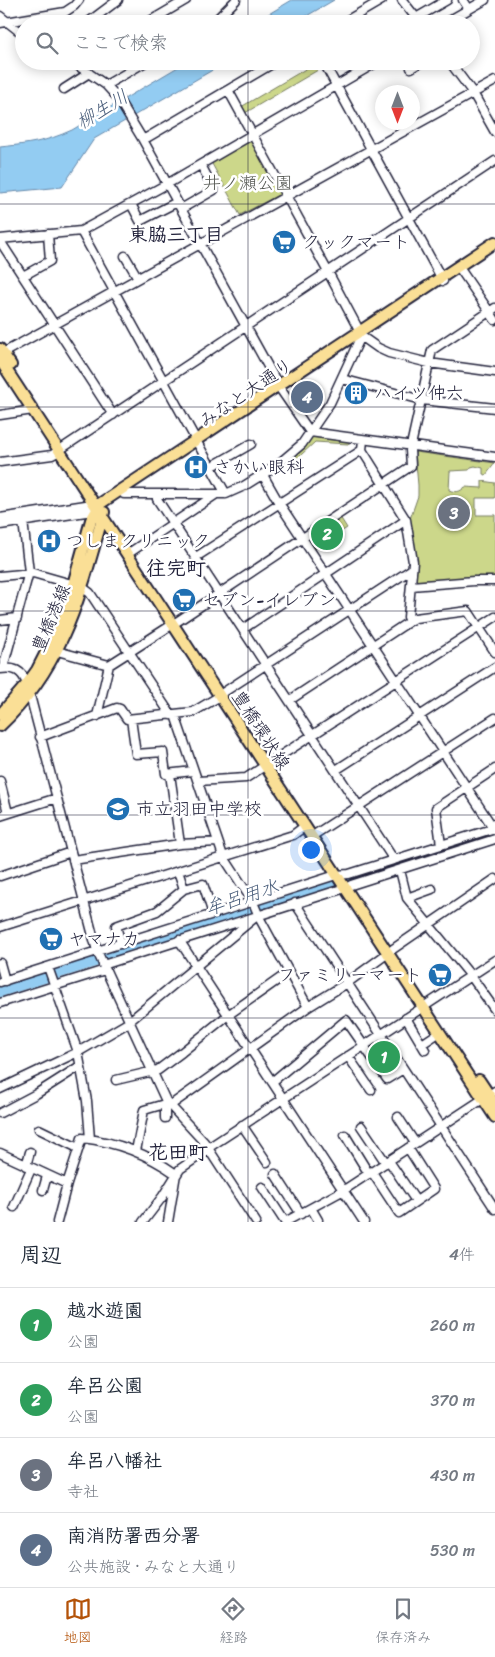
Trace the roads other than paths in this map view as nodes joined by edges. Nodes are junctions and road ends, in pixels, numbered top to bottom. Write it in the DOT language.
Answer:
graph roads {
  1 [pos="79,0"];
  2 [pos="118,0"];
  3 [pos="186,0"];
  4 [pos="236,0"];
  5 [pos="382,0"];
  6 [pos="402,0"];
  7 [pos="446,0"];
  8 [pos="464,0"];
  9 [pos="485,0"];
  10 [pos="469,9"];
  11 [pos="47,15"];
  12 [pos="98,15"];
  13 [pos="160,15"];
  14 [pos="221,15"];
  15 [pos="357,15"];
  16 [pos="413,15"];
  17 [pos="426,15"];
  18 [pos="459,15"];
  19 [pos="0,16"];
  20 [pos="4,22"];
  21 [pos="15,29"];
  22 [pos="85,70"];
  23 [pos="131,70"];
  24 [pos="262,70"];
  25 [pos="328,70"];
  26 [pos="364,70"];
  27 [pos="456,70"];
  28 [pos="89,73"];
  29 [pos="495,81"];
  30 [pos="106,84"];
  31 [pos="337,86"];
  32 [pos="64,89"];
  33 [pos="228,90"];
  34 [pos="473,93"];
  35 [pos="495,132"];
  36 [pos="252,135"];
  37 [pos="142,140"];
  38 [pos="371,150"];
  39 [pos="495,161"];
  40 [pos="200,165"];
  41 [pos="167,184"];
  42 [pos="287,196"];
  43 [pos="131,204"];
  44 [pos="179,205"];
  45 [pos="410,218"];
  46 [pos="82,232"];
  47 [pos="48,234"];
  48 [pos="0,240"];
  49 [pos="495,242"];
  50 [pos="200,243"];
  51 [pos="495,248"];
  52 [pos="125,256"];
  53 [pos="460,268"];
  54 [pos="328,272"];
  55 [pos="23,276"];
  56 [pos="138,278"];
  57 [pos="443,279"];
  58 [pos="114,292"];
  59 [pos="492,310"];
  60 [pos="495,320"];
  61 [pos="54,325"];
  62 [pos="246,326"];
  63 [pos="361,333"];
  64 [pos="1,354"];
  65 [pos="429,363"];
  66 [pos="495,372"];
  67 [pos="342,379"];
  68 [pos="164,381"];
  69 [pos="280,388"];
  70 [pos="422,400"];
  71 [pos="495,408"];
  72 [pos="33,410"];
  73 [pos="0,415"];
  74 [pos="113,415"];
  75 [pos="310,432"];
  76 [pos="363,440"];
  77 [pos="197,442"];
  78 [pos="251,444"];
  79 [pos="411,447"];
  80 [pos="62,449"];
  81 [pos="362,450"];
  82 [pos="495,458"];
  83 [pos="0,462"];
  84 [pos="211,467"];
  85 [pos="263,475"];
  86 [pos="385,484"];
  87 [pos="124,494"];
  88 [pos="157,494"];
  89 [pos="226,494"];
  90 [pos="215,495"];
  91 [pos="279,503"];
  92 [pos="100,509"];
  93 [pos="0,518"];
  94 [pos="406,520"];
  95 [pos="23,521"];
  96 [pos="173,523"];
  97 [pos="0,524"];
  98 [pos="302,539"];
  99 [pos="132,551"];
  100 [pos="196,557"];
  101 [pos="412,569"];
  102 [pos="29,572"];
  103 [pos="326,574"];
  104 [pos="0,576"];
  105 [pos="495,581"];
  106 [pos="78,586"];
  107 [pos="411,586"];
  108 [pos="219,593"];
  109 [pos="349,610"];
  110 [pos="495,617"];
  111 [pos="17,618"];
  112 [pos="0,620"];
  113 [pos="410,621"];
  114 [pos="176,623"];
  115 [pos="479,627"];
  116 [pos="243,629"];
  117 [pos="373,646"];
  118 [pos="57,651"];
  119 [pos="495,652"];
  120 [pos="129,653"];
  121 [pos="266,664"];
  122 [pos="109,665"];
  123 [pos="495,667"];
  124 [pos="2,668"];
  125 [pos="396,681"];
  126 [pos="28,688"];
  127 [pos="222,694"];
  128 [pos="290,700"];
  129 [pos="0,715"];
  130 [pos="173,715"];
  131 [pos="97,716"];
  132 [pos="420,717"];
  133 [pos="495,718"];
  134 [pos="131,719"];
  135 [pos="0,726"];
  136 [pos="313,736"];
  137 [pos="40,737"];
  138 [pos="443,751"];
  139 [pos="268,765"];
  140 [pos="495,769"];
  141 [pos="336,770"];
  142 [pos="193,771"];
  143 [pos="170,774"];
  144 [pos="0,781"];
  145 [pos="198,781"];
  146 [pos="466,788"];
  147 [pos="56,798"];
  148 [pos="360,806"];
  149 [pos="8,813"];
  150 [pos="0,816"];
  151 [pos="493,825"];
  152 [pos="304,826"];
  153 [pos="317,833"];
  154 [pos="478,839"];
  155 [pos="495,840"];
  156 [pos="218,842"];
  157 [pos="180,844"];
  158 [pos="441,845"];
  159 [pos="71,852"];
  160 [pos="224,856"];
  161 [pos="74,860"];
  162 [pos="394,860"];
  163 [pos="178,870"];
  164 [pos="400,870"];
  165 [pos="0,876"];
  166 [pos="495,879"];
  167 [pos="344,881"];
  168 [pos="184,889"];
  169 [pos="432,889"];
  170 [pos="407,898"];
  171 [pos="84,900"];
  172 [pos="295,904"];
  173 [pos="256,909"];
  174 [pos="213,914"];
  175 [pos="429,925"];
  176 [pos="0,927"];
  177 [pos="178,940"];
  178 [pos="121,944"];
  179 [pos="390,951"];
  180 [pos="101,961"];
  181 [pos="0,963"];
  182 [pos="494,963"];
  183 [pos="197,967"];
  184 [pos="288,972"];
  185 [pos="51,976"];
  186 [pos="471,976"];
  187 [pos="2,981"];
  188 [pos="347,983"];
  189 [pos="0,1003"];
  190 [pos="426,1005"];
  191 [pos="494,1006"];
  192 [pos="308,1007"];
  193 [pos="228,1015"];
  194 [pos="406,1018"];
  195 [pos="129,1021"];
  196 [pos="381,1034"];
  197 [pos="435,1035"];
  198 [pos="364,1046"];
  199 [pos="249,1048"];
  200 [pos="78,1052"];
  201 [pos="348,1056"];
  202 [pos="80,1066"];
  203 [pos="403,1070"];
  204 [pos="151,1071"];
  205 [pos="116,1080"];
  206 [pos="272,1082"];
  207 [pos="0,1089"];
  208 [pos="371,1090"];
  209 [pos="489,1095"];
  210 [pos="283,1099"];
  211 [pos="168,1104"];
  212 [pos="495,1104"];
  213 [pos="0,1113"];
  214 [pos="398,1117"];
  215 [pos="495,1117"];
  216 [pos="165,1118"];
  217 [pos="242,1125"];
  218 [pos="361,1126"];
  219 [pos="441,1126"];
  220 [pos="39,1129"];
  221 [pos="345,1135"];
  222 [pos="90,1139"];
  223 [pos="415,1143"];
  224 [pos="78,1148"];
  225 [pos="208,1148"];
  226 [pos="408,1148"];
  227 [pos="136,1151"];
  228 [pos="30,1152"];
  229 [pos="0,1153"];
  230 [pos="267,1162"];
  231 [pos="387,1162"];
  232 [pos="29,1168"];
  233 [pos="371,1173"];
  234 [pos="176,1174"];
  235 [pos="275,1174"];
  236 [pos="47,1176"];
  237 [pos="67,1184"];
  238 [pos="262,1187"];
  239 [pos="43,1190"];
  240 [pos="344,1190"];
  241 [pos="416,1201"];
  242 [pos="14,1207"];
  243 [pos="311,1208"];
  244 [pos="495,1209"];
  245 [pos="301,1214"];
  246 [pos="318,1220"];
  247 [pos="57,1222"];
  248 [pos="143,1222"];
  249 [pos="168,1222"];
  250 [pos="256,1222"];
  251 [pos="285,1222"];
  252 [pos="364,1222"];
  1 -- 11 [label="street"];
  2 -- 12 [label="street"];
  3 -- 13 [label="street"];
  4 -- 14 [label="street"];
  5 -- 15 [label="street"];
  6 -- 16 [label="street"];
  7 -- 17 [label="street"];
  8 -- 10 [label="street"];
  9 -- 10 [label="street"];
  10 -- 18 [label="street"];
  19 -- 20 [label="street"];
  20 -- 21 [label="street"];
  22 -- 28 [label="street"];
  23 -- 30 [label="street"];
  24 -- 33 [label="street"];
  25 -- 31 [label="street"];
  26 -- 31 [label="street"];
  27 -- 34 [label="street"];
  28 -- 30 [label="street"];
  28 -- 32 [label="street"];
  29 -- 34 [label="street"];
  30 -- 37 [label="street"];
  31 -- 36 [label="street"];
  31 -- 38 [label="street"];
  33 -- 36 [label="street"];
  33 -- 37 [label="street"];
  34 -- 35 [label="street"];
  34 -- 38 [label="street"];
  36 -- 40 [label="street"];
  36 -- 42 [label="street"];
  37 -- 41 [label="street"];
  38 -- 42 [label="street"];
  38 -- 45 [label="street"];
  39 -- 45 [label="street"];
  40 -- 41 [label="street"];
  40 -- 44 [label="street"];
  41 -- 43 [label="street"];
  41 -- 44 [label="street"];
  42 -- 50 [label="street"];
  42 -- 54 [label="street"];
  43 -- 44 [label="street"];
  43 -- 46 [label="street"];
  44 -- 50 [label="street"];
  45 -- 54 [label="street"];
  45 -- 57 [label="street"];
  46 -- 47 [label="street"];
  46 -- 58 [label="street"];
  47 -- 48 [label="street"];
  47 -- 55 [label="street"];
  48 -- 55 [label="street"];
  49 -- 53 [label="main road, みなと大通り"];
  50 -- 56 [label="street"];
  50 -- 62 [label="street"];
  51 -- 53 [label="main road, みなと大通り"];
  52 -- 56 [label="street"];
  53 -- 57 [label="main road, みなと大通り"];
  53 -- 59 [label="street"];
  54 -- 62 [label="street"];
  54 -- 63 [label="street"];
  55 -- 61 [label="street"];
  56 -- 58 [label="street"];
  57 -- 63 [label="main road, みなと大通り"];
  58 -- 61 [label="street"];
  58 -- 68 [label="street"];
  59 -- 60 [label="street"];
  59 -- 65 [label="street"];
  61 -- 64 [label="street"];
  61 -- 74 [label="street"];
  62 -- 68 [label="street"];
  62 -- 69 [label="street"];
  63 -- 65 [label="street"];
  63 -- 67 [label="street"];
  63 -- 69 [label="main road, みなと大通り"];
  64 -- 72 [label="main road, 豊橋環状線"];
  64 -- 80 [label="main road, 豊橋環状線"];
  65 -- 66 [label="street"];
  65 -- 70 [label="street"];
  67 -- 70 [label="street"];
  67 -- 75 [label="street"];
  68 -- 74 [label="street"];
  68 -- 77 [label="street"];
  69 -- 75 [label="street"];
  69 -- 77 [label="main road, みなと大通り"];
  70 -- 71 [label="street"];
  70 -- 79 [label="street"];
  72 -- 73 [label="street"];
  72 -- 80 [label="main road, 豊橋環状線"];
  74 -- 80 [label="street"];
  75 -- 76 [label="street"];
  75 -- 85 [label="street"];
  76 -- 79 [label="street"];
  76 -- 81 [label="street"];
  77 -- 84 [label="street"];
  77 -- 87 [label="main road, みなと大通り"];
  77 -- 92 [label="main road, みなと大通り"];
  78 -- 84 [label="street"];
  79 -- 82 [label="street"];
  79 -- 86 [label="street"];
  80 -- 83 [label="street"];
  80 -- 92 [label="main road, 豊橋環状線"];
  81 -- 86 [label="street"];
  81 -- 91 [label="street"];
  84 -- 89 [label="street"];
  85 -- 89 [label="street"];
  85 -- 91 [label="street"];
  86 -- 94 [label="street"];
  86 -- 98 [label="street"];
  87 -- 88 [label="street"];
  87 -- 92 [label="main road, みなと大通り"];
  88 -- 90 [label="street"];
  88 -- 96 [label="street"];
  89 -- 90 [label="street"];
  90 -- 96 [label="street"];
  91 -- 98 [label="street"];
  91 -- 100 [label="street"];
  92 -- 93 [label="street, みなと大通り"];
  92 -- 95 [label="street, みなと大通り"];
  92 -- 99 [label="main road, 豊橋環状線"];
  92 -- 106 [label="main road, 豊橋港線"];
  92 -- 114 [label="main road, 豊橋環状線"];
  94 -- 101 [label="street"];
  94 -- 103 [label="street"];
  95 -- 97 [label="street, みなと大通り"];
  95 -- 102 [label="street"];
  96 -- 99 [label="street"];
  96 -- 100 [label="street"];
  98 -- 103 [label="street"];
  98 -- 108 [label="street"];
  99 -- 114 [label="main road, 豊橋環状線"];
  100 -- 108 [label="street"];
  101 -- 107 [label="street"];
  101 -- 109 [label="street"];
  102 -- 104 [label="street"];
  102 -- 106 [label="street"];
  102 -- 111 [label="street"];
  103 -- 109 [label="street"];
  103 -- 116 [label="street"];
  105 -- 107 [label="street"];
  106 -- 118 [label="main road, 豊橋港線"];
  106 -- 120 [label="street"];
  106 -- 126 [label="main road, 豊橋港線"];
  107 -- 113 [label="street"];
  108 -- 114 [label="street"];
  108 -- 116 [label="street"];
  109 -- 117 [label="street"];
  109 -- 121 [label="street"];
  110 -- 115 [label="street"];
  111 -- 112 [label="street"];
  111 -- 124 [label="street"];
  113 -- 115 [label="street"];
  113 -- 117 [label="street"];
  114 -- 120 [label="street"];
  114 -- 127 [label="main road, 豊橋環状線"];
  115 -- 119 [label="street"];
  115 -- 125 [label="street"];
  116 -- 121 [label="street"];
  117 -- 125 [label="street"];
  117 -- 128 [label="street"];
  118 -- 122 [label="street"];
  118 -- 126 [label="main road, 豊橋港線"];
  120 -- 122 [label="street"];
  120 -- 130 [label="street"];
  121 -- 127 [label="street"];
  121 -- 128 [label="street"];
  122 -- 131 [label="street"];
  123 -- 132 [label="street"];
  124 -- 126 [label="street"];
  125 -- 132 [label="street"];
  125 -- 136 [label="street"];
  126 -- 129 [label="main road, 豊橋港線"];
  126 -- 135 [label="main road, 豊橋港線"];
  126 -- 137 [label="street"];
  127 -- 130 [label="street"];
  127 -- 139 [label="main road, 豊橋環状線"];
  128 -- 136 [label="street"];
  130 -- 134 [label="street"];
  130 -- 142 [label="street"];
  131 -- 134 [label="street"];
  131 -- 137 [label="street"];
  132 -- 138 [label="street"];
  132 -- 141 [label="street"];
  133 -- 138 [label="street"];
  134 -- 143 [label="street"];
  136 -- 139 [label="street"];
  136 -- 141 [label="street"];
  137 -- 147 [label="street"];
  138 -- 146 [label="street"];
  138 -- 148 [label="street"];
  139 -- 145 [label="street"];
  139 -- 152 [label="main road, 豊橋環状線"];
  139 -- 153 [label="main road, 豊橋環状線"];
  140 -- 146 [label="street"];
  141 -- 148 [label="street"];
  142 -- 143 [label="street"];
  142 -- 145 [label="street"];
  143 -- 157 [label="street"];
  144 -- 149 [label="street"];
  145 -- 156 [label="street"];
  146 -- 151 [label="street"];
  146 -- 158 [label="street"];
  147 -- 149 [label="street"];
  147 -- 159 [label="street"];
  148 -- 153 [label="street"];
  148 -- 162 [label="street"];
  149 -- 150 [label="street"];
  151 -- 154 [label="street"];
  152 -- 160 [label="street"];
  152 -- 167 [label="main road, 豊橋環状線"];
  153 -- 167 [label="main road, 豊橋環状線"];
  154 -- 155 [label="street"];
  154 -- 158 [label="street"];
  154 -- 164 [label="street"];
  156 -- 157 [label="street"];
  156 -- 160 [label="street"];
  157 -- 161 [label="street"];
  158 -- 162 [label="street"];
  159 -- 161 [label="street"];
  159 -- 165 [label="street"];
  160 -- 163 [label="street"];
  160 -- 173 [label="street"];
  161 -- 171 [label="street"];
  162 -- 167 [label="street"];
  163 -- 168 [label="street"];
  163 -- 171 [label="street"];
  164 -- 167 [label="street"];
  164 -- 170 [label="street"];
  166 -- 175 [label="street"];
  167 -- 172 [label="street"];
  167 -- 173 [label="street"];
  167 -- 179 [label="main road, 豊橋環状線"];
  168 -- 174 [label="street"];
  168 -- 178 [label="street"];
  169 -- 170 [label="street"];
  170 -- 175 [label="street"];
  171 -- 176 [label="street"];
  171 -- 180 [label="street"];
  172 -- 173 [label="street"];
  172 -- 188 [label="street"];
  173 -- 174 [label="street"];
  173 -- 177 [label="street"];
  173 -- 183 [label="street"];
  173 -- 184 [label="street"];
  174 -- 178 [label="street"];
  175 -- 179 [label="street"];
  175 -- 186 [label="street"];
  177 -- 180 [label="street"];
  177 -- 183 [label="street"];
  178 -- 180 [label="street"];
  179 -- 188 [label="street"];
  179 -- 190 [label="main road, 豊橋環状線"];
  180 -- 185 [label="street"];
  180 -- 185 [label="street"];
  180 -- 195 [label="street"];
  181 -- 187 [label="street"];
  182 -- 186 [label="street"];
  183 -- 193 [label="street"];
  183 -- 195 [label="street"];
  184 -- 192 [label="street"];
  184 -- 193 [label="street"];
  185 -- 187 [label="street"];
  185 -- 189 [label="street"];
  185 -- 200 [label="street"];
  186 -- 190 [label="street"];
  186 -- 191 [label="street"];
  188 -- 192 [label="street"];
  188 -- 196 [label="street"];
  190 -- 194 [label="street"];
  190 -- 197 [label="main road, 豊橋環状線"];
  190 -- 209 [label="main road, 豊橋環状線"];
  192 -- 199 [label="street"];
  193 -- 199 [label="street"];
  193 -- 204 [label="street"];
  194 -- 196 [label="street"];
  194 -- 197 [label="street"];
  195 -- 200 [label="street"];
  195 -- 204 [label="street"];
  196 -- 198 [label="street"];
  196 -- 203 [label="street"];
  197 -- 209 [label="main road, 豊橋環状線"];
  198 -- 201 [label="street"];
  198 -- 203 [label="street"];
  198 -- 206 [label="street"];
  199 -- 206 [label="street"];
  199 -- 211 [label="street"];
  200 -- 202 [label="street"];
  200 -- 207 [label="street"];
  201 -- 208 [label="street"];
  201 -- 210 [label="street"];
  202 -- 213 [label="street"];
  202 -- 222 [label="street"];
  203 -- 219 [label="street"];
  204 -- 205 [label="street"];
  204 -- 211 [label="street"];
  206 -- 210 [label="street"];
  209 -- 212 [label="main road, 豊橋環状線"];
  209 -- 215 [label="main road, 豊橋環状線"];
  209 -- 219 [label="street"];
  210 -- 217 [label="street"];
  210 -- 240 [label="street"];
  211 -- 216 [label="street"];
  211 -- 225 [label="street"];
  211 -- 227 [label="street"];
  214 -- 223 [label="street"];
  217 -- 225 [label="street"];
  217 -- 230 [label="street"];
  218 -- 231 [label="street"];
  219 -- 223 [label="street"];
  219 -- 244 [label="street"];
  220 -- 224 [label="street"];
  221 -- 233 [label="street"];
  222 -- 224 [label="street"];
  222 -- 227 [label="street"];
  223 -- 226 [label="street"];
  224 -- 237 [label="street"];
  225 -- 234 [label="street"];
  225 -- 250 [label="street"];
  226 -- 231 [label="street"];
  226 -- 241 [label="street"];
  227 -- 234 [label="street"];
  228 -- 232 [label="street"];
  229 -- 232 [label="street"];
  231 -- 233 [label="street"];
  231 -- 241 [label="street"];
  232 -- 236 [label="street"];
  232 -- 242 [label="street"];
  233 -- 240 [label="street"];
  233 -- 241 [label="street"];
  234 -- 248 [label="street"];
  234 -- 249 [label="street"];
  235 -- 245 [label="street"];
  236 -- 237 [label="street"];
  236 -- 239 [label="street"];
  237 -- 247 [label="street"];
  238 -- 251 [label="street"];
  240 -- 243 [label="street"];
  240 -- 252 [label="street"];
  243 -- 245 [label="street"];
  243 -- 246 [label="street"];
  245 -- 251 [label="street"];
}
